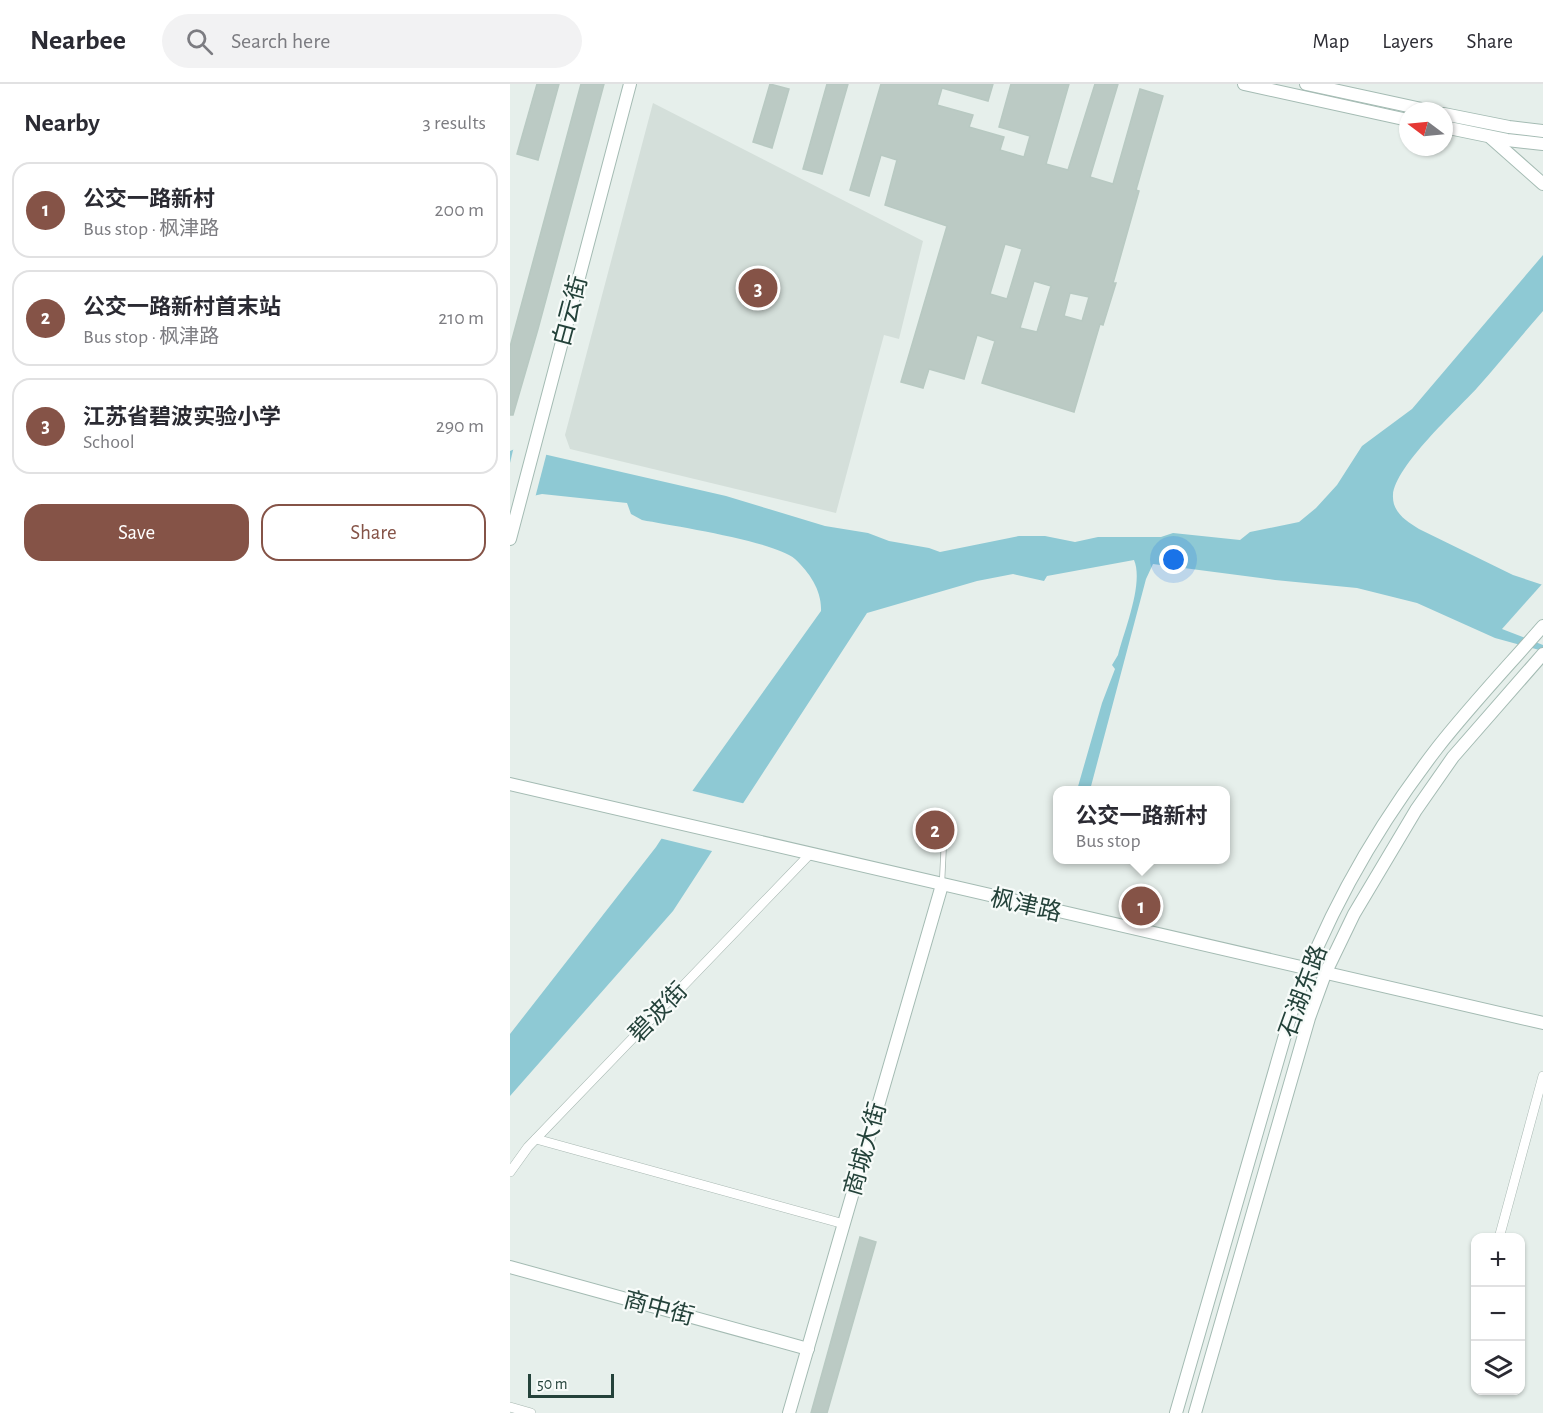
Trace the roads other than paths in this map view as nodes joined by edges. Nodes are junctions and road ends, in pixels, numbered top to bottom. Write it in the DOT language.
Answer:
graph roads {
  1 [pos="630,84"];
  2 [pos="1244,84"];
  3 [pos="1306,84"];
  4 [pos="1399,104"];
  5 [pos="1453,116"];
  6 [pos="1399,118"];
  7 [pos="1453,129"];
  8 [pos="1543,131"];
  9 [pos="1490,137"];
  10 [pos="1543,144"];
  11 [pos="1543,183"];
  12 [pos="510,539"];
  13 [pos="1543,626"];
  14 [pos="1543,654"];
  15 [pos="510,784"];
  16 [pos="945,822"];
  17 [pos="810,854"];
  18 [pos="942,885"];
  19 [pos="1307,970"];
  20 [pos="1325,974"];
  21 [pos="1543,1023"];
  22 [pos="1543,1076"];
  23 [pos="536,1139"];
  24 [pos="510,1172"];
  25 [pos="844,1224"];
  26 [pos="1500,1233"];
  27 [pos="510,1267"];
  28 [pos="808,1349"];
  29 [pos="510,1407"];
  30 [pos="531,1413"];
  31 [pos="789,1413"];
  32 [pos="1176,1413"];
  33 [pos="1195,1413"];
  1 -- 12 [label="main road, 白云街"];
  2 -- 6 [label="main road"];
  3 -- 4 [label="main road"];
  5 -- 8 [label="main road"];
  7 -- 9 [label="main road"];
  9 -- 10 [label="main road"];
  9 -- 11 [label="main road"];
  13 -- 19 [label="main road, 石湖东路"];
  14 -- 20 [label="main road, 石湖东路"];
  15 -- 17 [label="main road, 枫津路"];
  16 -- 18 [label="lane"];
  17 -- 18 [label="main road, 枫津路"];
  17 -- 23 [label="street, 碧波街"];
  18 -- 19 [label="main road, 枫津路"];
  18 -- 25 [label="main road, 商城大街"];
  19 -- 20 [label="main road, 枫津路"];
  19 -- 32 [label="main road, 石湖东路"];
  20 -- 21 [label="main road, 枫津路"];
  20 -- 33 [label="main road, 石湖东路"];
  22 -- 26 [label="street"];
  23 -- 24 [label="street, 碧波街"];
  23 -- 25 [label="street"];
  25 -- 28 [label="main road, 商城大街"];
  27 -- 28 [label="main road, 商中街"];
  28 -- 31 [label="main road, 商城大街"];
  29 -- 30 [label="street"];
}
